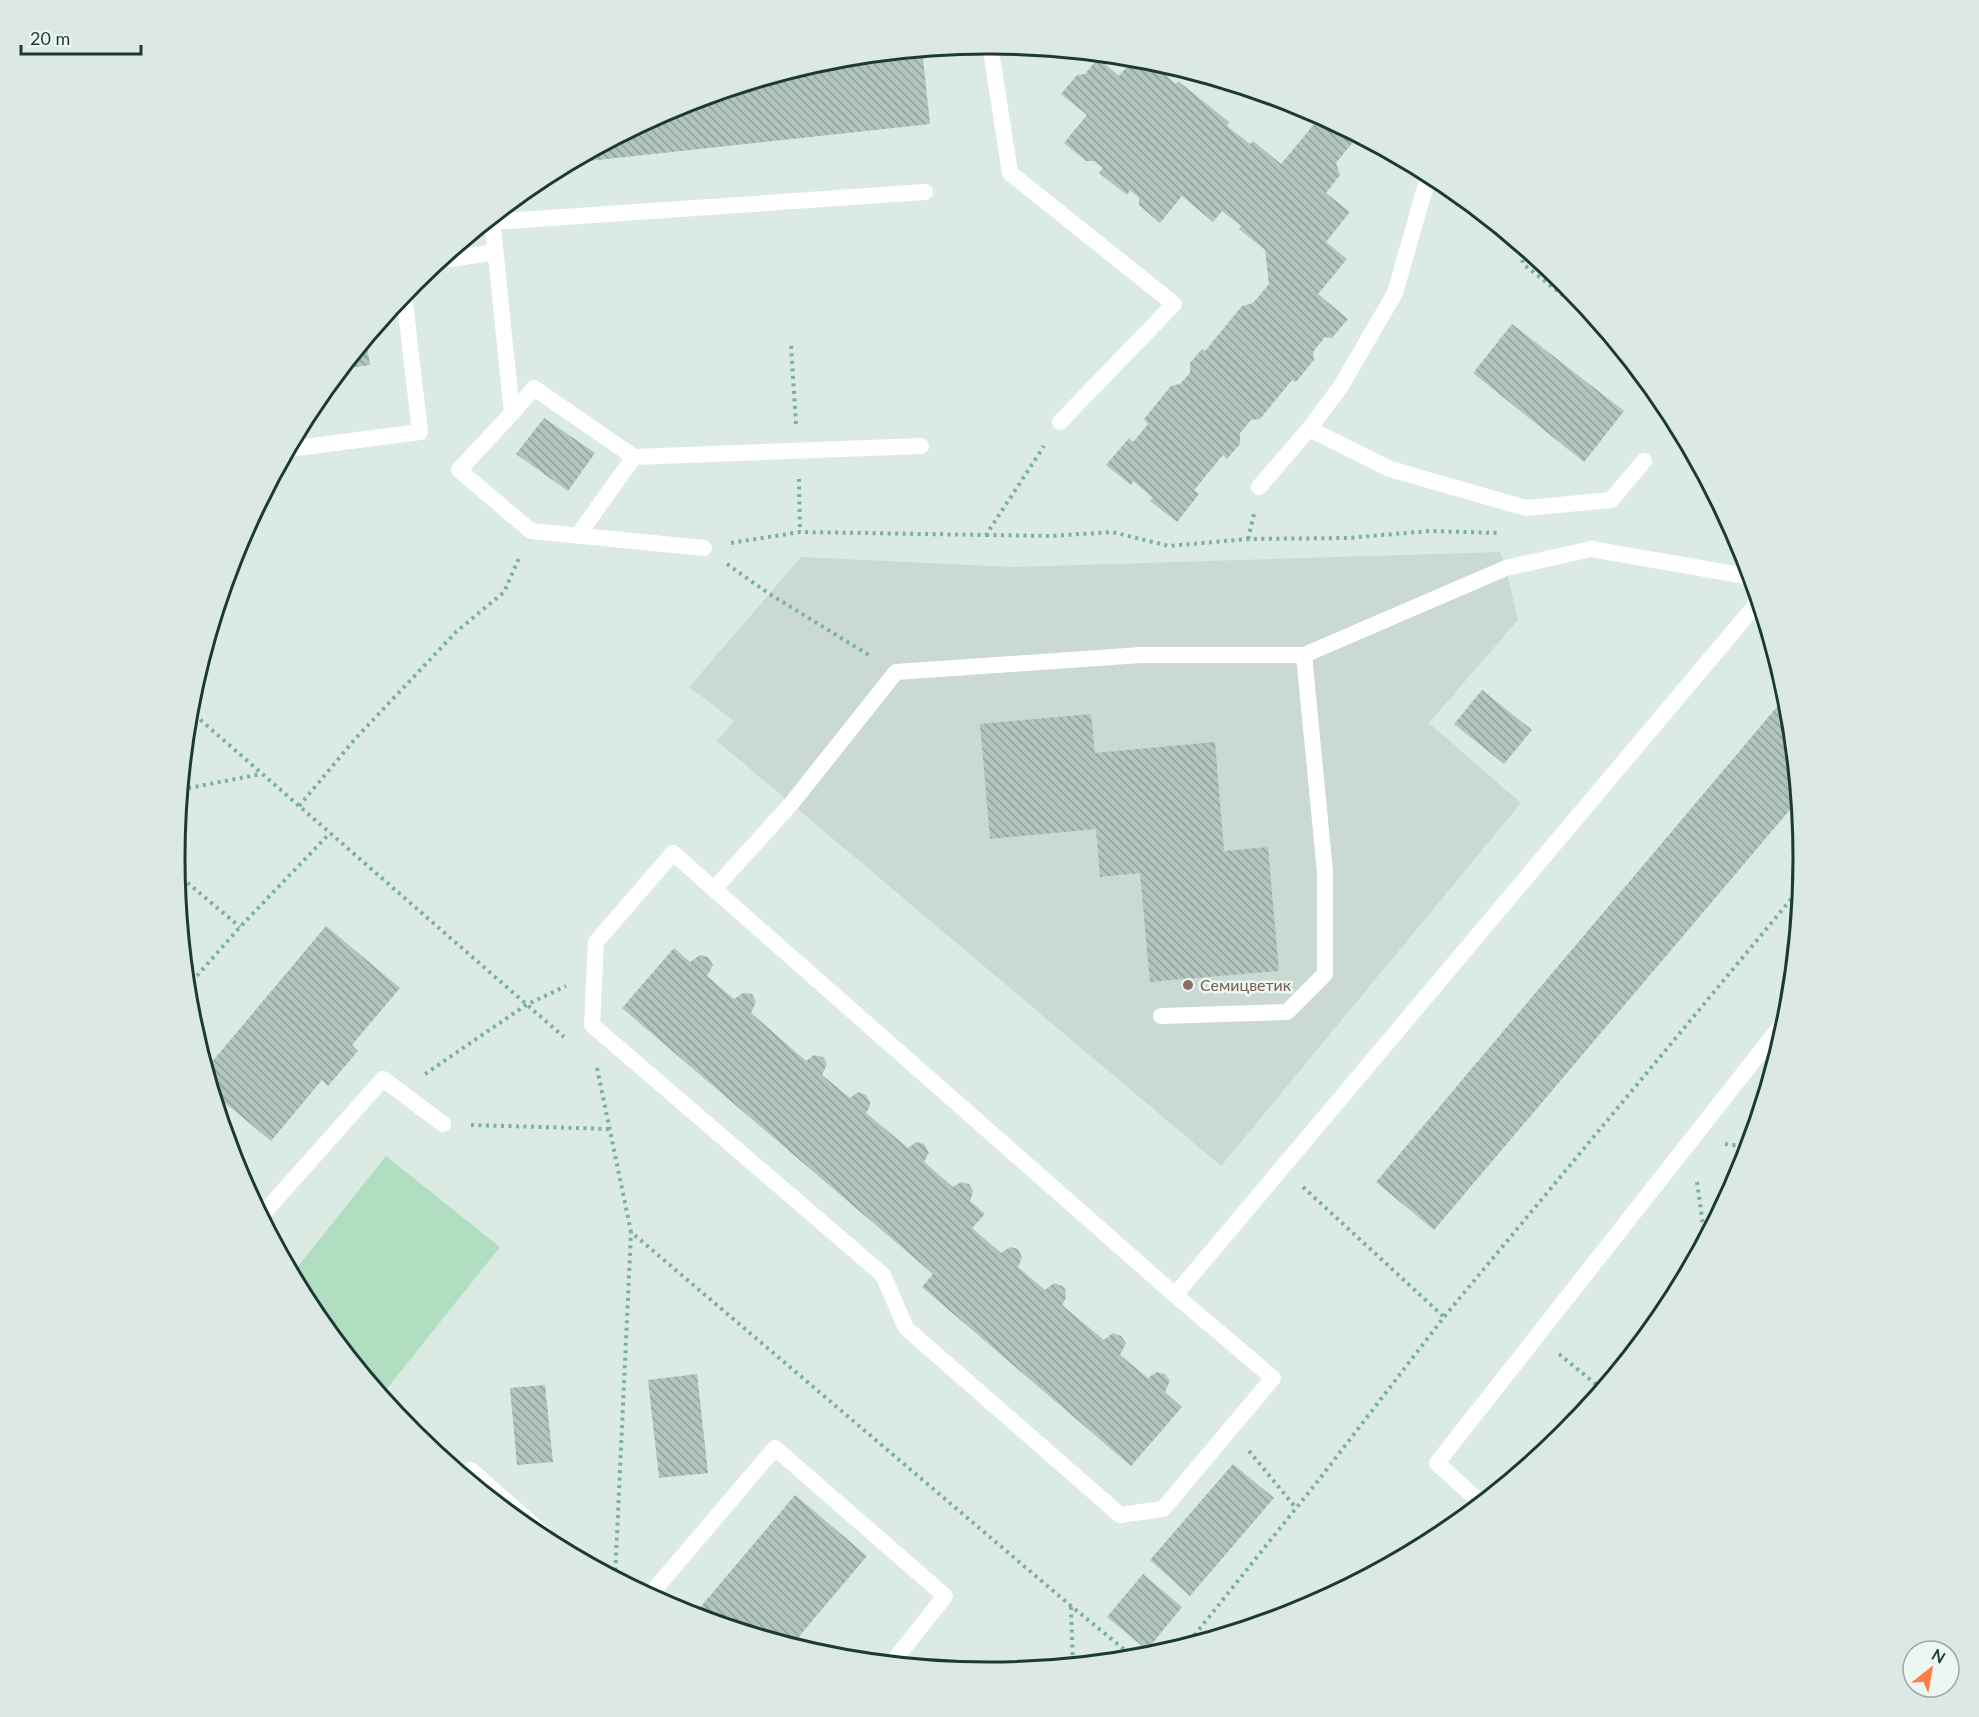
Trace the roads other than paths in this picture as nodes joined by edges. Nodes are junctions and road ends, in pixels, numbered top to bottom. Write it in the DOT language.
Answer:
graph roads {
  1 [pos="992,54"];
  2 [pos="1426,184"];
  3 [pos="926,192"];
  4 [pos="501,219"];
  5 [pos="493,226"];
  6 [pos="495,252"];
  7 [pos="454,259"];
  8 [pos="405,306"];
  9 [pos="512,413"];
  10 [pos="1060,422"];
  11 [pos="1309,429"];
  12 [pos="921,446"];
  13 [pos="299,447"];
  14 [pos="634,457"];
  15 [pos="1644,461"];
  16 [pos="1259,487"];
  17 [pos="578,535"];
  18 [pos="704,548"];
  19 [pos="1742,575"];
  20 [pos="1753,608"];
  21 [pos="1304,655"];
  22 [pos="714,889"];
  23 [pos="1161,1016"];
  24 [pos="1771,1048"];
  25 [pos="443,1124"];
  26 [pos="264,1206"];
  27 [pos="1175,1295"];
  28 [pos="470,1472"];
  29 [pos="1476,1499"];
  30 [pos="507,1502"];
  31 [pos="655,1589"];
  32 [pos="896,1657"];
  1 -- 10 [label="lane"];
  2 -- 11 [label="lane"];
  3 -- 4 [label="lane"];
  5 -- 6 [label="lane"];
  6 -- 7 [label="lane"];
  6 -- 9 [label="lane"];
  8 -- 13 [label="lane"];
  9 -- 14 [label="lane"];
  9 -- 17 [label="lane"];
  11 -- 15 [label="lane"];
  11 -- 16 [label="lane"];
  12 -- 14 [label="lane"];
  14 -- 17 [label="lane"];
  17 -- 18 [label="lane"];
  19 -- 21 [label="lane"];
  20 -- 27 [label="lane"];
  21 -- 22 [label="lane"];
  21 -- 23 [label="lane"];
  22 -- 27 [label="lane"];
  22 -- 27 [label="lane"];
  24 -- 29 [label="lane"];
  25 -- 26 [label="lane"];
  28 -- 30 [label="lane"];
  31 -- 32 [label="lane"];
}
